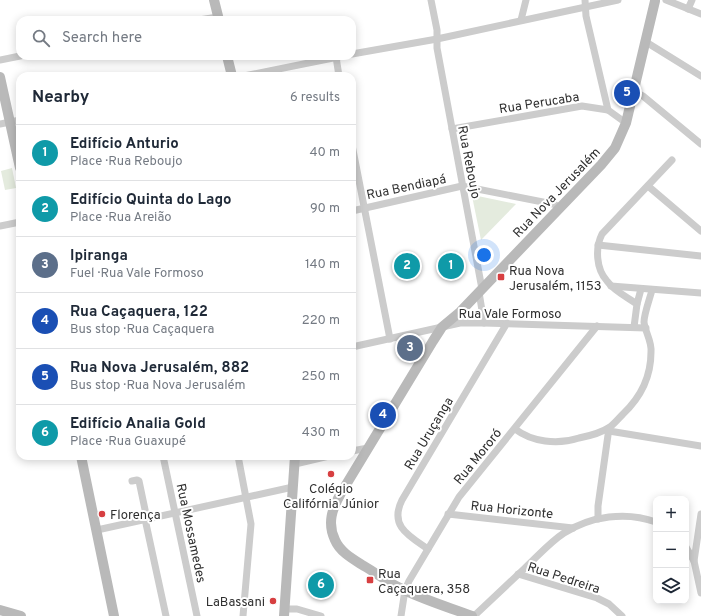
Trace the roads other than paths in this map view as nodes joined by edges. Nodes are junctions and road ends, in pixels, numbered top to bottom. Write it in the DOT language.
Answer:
graph roads {
  1 [pos="214,0"];
  2 [pos="431,0"];
  3 [pos="526,0"];
  4 [pos="618,0"];
  5 [pos="657,0"];
  6 [pos="666,0"];
  7 [pos="692,0"];
  8 [pos="585,3"];
  9 [pos="688,9"];
  10 [pos="701,14"];
  11 [pos="218,16"];
  12 [pos="521,20"];
  13 [pos="437,38"];
  14 [pos="646,42"];
  15 [pos="356,53"];
  16 [pos="16,57"];
  17 [pos="0,60"];
  18 [pos="228,60"];
  19 [pos="324,60"];
  20 [pos="339,60"];
  21 [pos="231,72"];
  22 [pos="264,72"];
  23 [pos="339,72"];
  24 [pos="701,76"];
  25 [pos="0,77"];
  26 [pos="634,91"];
  27 [pos="608,110"];
  28 [pos="10,122"];
  29 [pos="626,124"];
  30 [pos="452,129"];
  31 [pos="701,144"];
  32 [pos="16,150"];
  33 [pos="672,160"];
  34 [pos="356,165"];
  35 [pos="462,186"];
  36 [pos="648,186"];
  37 [pos="560,207"];
  38 [pos="364,208"];
  39 [pos="356,209"];
  40 [pos="16,223"];
  41 [pos="0,226"];
  42 [pos="701,231"];
  43 [pos="598,245"];
  44 [pos="701,256"];
  45 [pos="611,286"];
  46 [pos="641,289"];
  47 [pos="481,290"];
  48 [pos="652,290"];
  49 [pos="701,293"];
  50 [pos="637,304"];
  51 [pos="484,323"];
  52 [pos="507,324"];
  53 [pos="597,326"];
  54 [pos="634,326"];
  55 [pos="442,327"];
  56 [pos="646,328"];
  57 [pos="390,339"];
  58 [pos="356,346"];
  59 [pos="515,429"];
  60 [pos="609,429"];
  61 [pos="701,446"];
  62 [pos="368,448"];
  63 [pos="356,450"];
  64 [pos="82,460"];
  65 [pos="164,460"];
  66 [pos="239,460"];
  67 [pos="295,460"];
  68 [pos="132,481"];
  69 [pos="293,487"];
  70 [pos="246,497"];
  71 [pos="175,512"];
  72 [pos="448,514"];
  73 [pos="701,514"];
  74 [pos="598,518"];
  75 [pos="146,519"];
  76 [pos="653,521"];
  77 [pos="574,528"];
  78 [pos="97,530"];
  79 [pos="428,549"];
  80 [pos="689,552"];
  81 [pos="694,560"];
  82 [pos="518,574"];
  83 [pos="405,590"];
  84 [pos="701,593"];
  85 [pos="0,610"];
  86 [pos="284,612"];
  87 [pos="21,616"];
  88 [pos="114,616"];
  89 [pos="166,616"];
  90 [pos="197,616"];
  91 [pos="243,616"];
  92 [pos="321,616"];
  93 [pos="401,616"];
  94 [pos="473,616"];
  95 [pos="622,616"];
  1 -- 11 [label="street"];
  2 -- 13 [label="street, Rua Reboujo"];
  3 -- 12 [label="street"];
  4 -- 8 [label="street"];
  5 -- 14 [label="street, Rua Nova Jerusalém"];
  6 -- 9 [label="street"];
  7 -- 9 [label="street"];
  8 -- 12 [label="street"];
  8 -- 27 [label="street"];
  9 -- 10 [label="street"];
  12 -- 13 [label="street"];
  13 -- 15 [label="street"];
  13 -- 30 [label="street, Rua Reboujo"];
  14 -- 24 [label="street"];
  14 -- 26 [label="street, Rua Nova Jerusalém"];
  16 -- 17 [label="street"];
  18 -- 21 [label="street"];
  19 -- 22 [label="street"];
  20 -- 23 [label="street"];
  25 -- 28 [label="street"];
  26 -- 29 [label="street, Rua Nova Jerusalém"];
  26 -- 31 [label="street"];
  27 -- 29 [label="street, Rua Perucaba"];
  27 -- 30 [label="street, Rua Perucaba"];
  28 -- 32 [label="street"];
  29 -- 37 [label="street, Rua Nova Jerusalém"];
  30 -- 35 [label="street, Rua Reboujo"];
  33 -- 36 [label="street"];
  34 -- 38 [label="street"];
  35 -- 37 [label="street, Rua Bendiapá"];
  35 -- 38 [label="street, Rua Bendiapá"];
  35 -- 47 [label="street, Rua Reboujo"];
  36 -- 42 [label="street"];
  36 -- 43 [label="street"];
  37 -- 47 [label="street, Rua Nova Jerusalém"];
  38 -- 39 [label="street, Rua Bendiapá"];
  38 -- 57 [label="street"];
  40 -- 41 [label="street"];
  43 -- 44 [label="street"];
  43 -- 45 [label="street"];
  45 -- 46 [label="street"];
  45 -- 50 [label="street"];
  46 -- 48 [label="street"];
  46 -- 50 [label="street"];
  47 -- 51 [label="street, Rua Reboujo"];
  47 -- 55 [label="street, Rua Nova Jerusalém"];
  48 -- 49 [label="street"];
  48 -- 56 [label="street"];
  50 -- 54 [label="street"];
  51 -- 52 [label="street, Rua Vale Formoso"];
  51 -- 55 [label="street, Rua Vale Formoso"];
  52 -- 53 [label="street, Rua Vale Formoso"];
  52 -- 79 [label="street, Rua Uruçanga"];
  53 -- 54 [label="street, Rua Vale Formoso"];
  53 -- 59 [label="street, Rua Mororó"];
  54 -- 56 [label="street, Rua Vale Formoso"];
  55 -- 57 [label="street, Rua Vale Formoso"];
  55 -- 62 [label="street, Rua Nova Jerusalém"];
  56 -- 60 [label="street"];
  57 -- 58 [label="street, Rua Vale Formoso"];
  59 -- 60 [label="street"];
  59 -- 72 [label="street, Rua Mororó"];
  60 -- 61 [label="street"];
  60 -- 74 [label="street"];
  62 -- 63 [label="street"];
  62 -- 83 [label="street, Rua Nova Jerusalém"];
  64 -- 78 [label="street"];
  65 -- 71 [label="street, Rua Mossamedes"];
  66 -- 70 [label="street"];
  67 -- 69 [label="street"];
  68 -- 75 [label="street"];
  69 -- 70 [label="street"];
  69 -- 86 [label="street"];
  70 -- 71 [label="street"];
  70 -- 91 [label="street"];
  71 -- 75 [label="street"];
  71 -- 90 [label="street, Rua Mossamedes"];
  72 -- 77 [label="street, Rua Horizonte"];
  72 -- 79 [label="street, Rua Mororó"];
  73 -- 81 [label="street"];
  74 -- 76 [label="street"];
  74 -- 77 [label="street"];
  75 -- 78 [label="street"];
  75 -- 89 [label="street"];
  77 -- 82 [label="street"];
  78 -- 88 [label="street"];
  79 -- 83 [label="street, Rua Mororó"];
  80 -- 81 [label="street"];
  81 -- 84 [label="street"];
  82 -- 94 [label="street"];
  82 -- 95 [label="street, Rua Pedreira"];
  83 -- 93 [label="street, Rua Mororó"];
  83 -- 94 [label="street, Rua Nova Jerusalém"];
  85 -- 87 [label="street"];
  86 -- 92 [label="street"];
}
